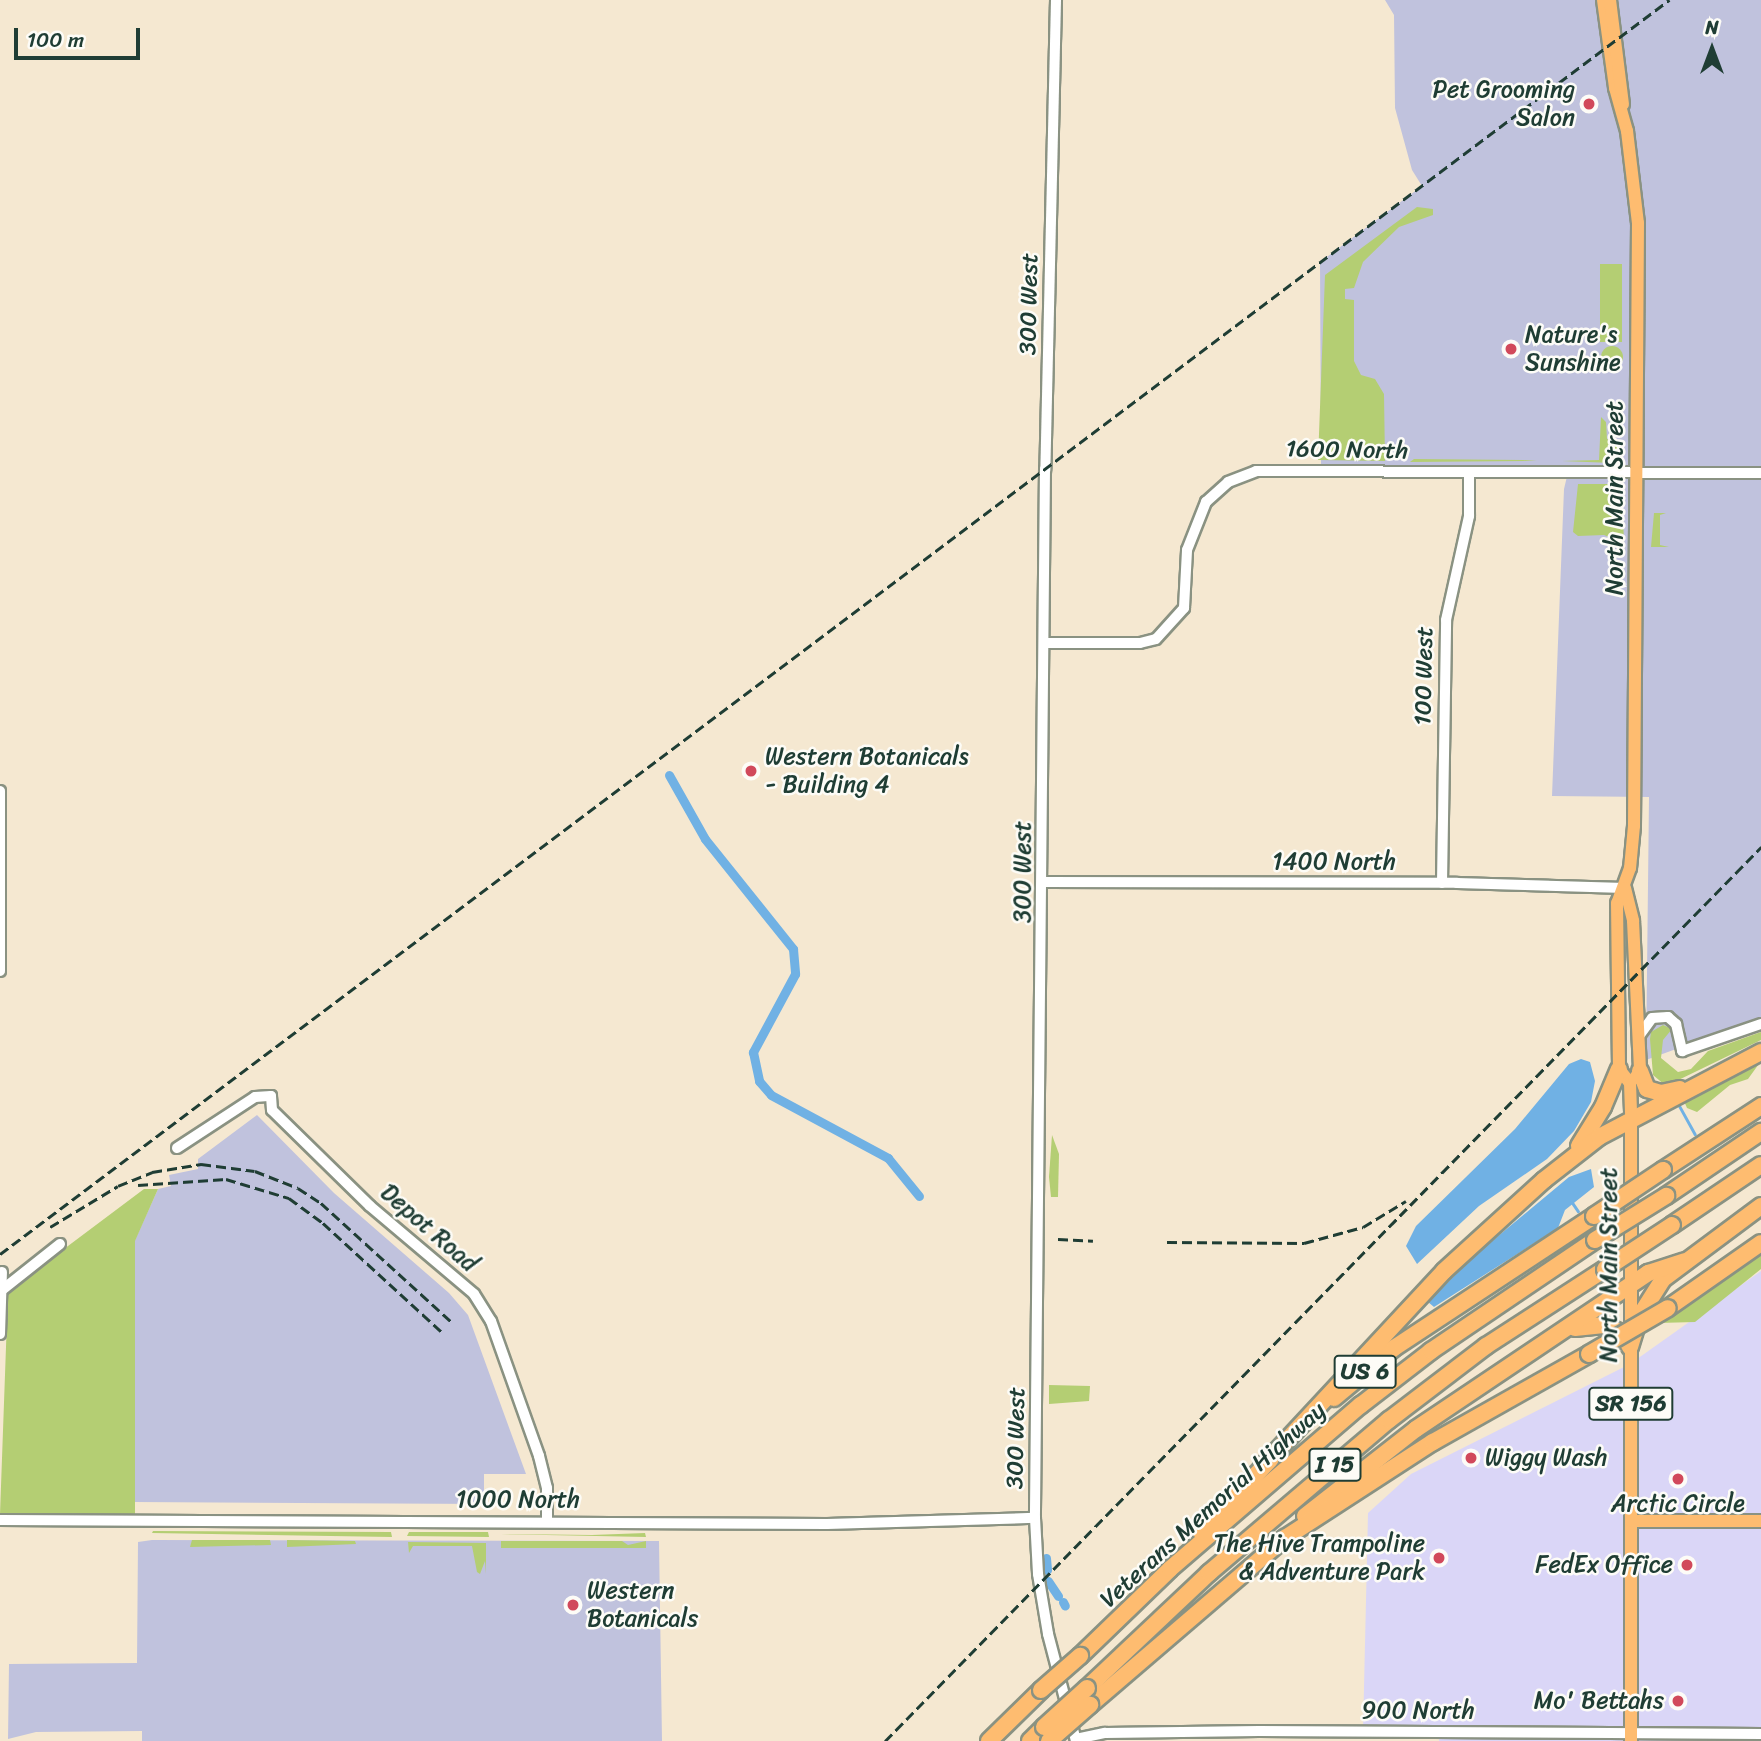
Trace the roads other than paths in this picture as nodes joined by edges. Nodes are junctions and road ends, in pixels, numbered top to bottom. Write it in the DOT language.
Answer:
graph roads {
  1 [pos="1056,0"];
  2 [pos="1603,0"];
  3 [pos="1610,0"];
  4 [pos="1623,108"];
  5 [pos="1469,472"];
  6 [pos="1761,473"];
  7 [pos="1637,474"];
  8 [pos="1045,643"];
  9 [pos="0,791"];
  10 [pos="1044,883"];
  11 [pos="1441,883"];
  12 [pos="1625,888"];
  13 [pos="0,971"];
  14 [pos="1761,1024"];
  15 [pos="1637,1040"];
  16 [pos="1761,1052"];
  17 [pos="1619,1069"];
  18 [pos="1635,1077"];
  19 [pos="1712,1078"];
  20 [pos="1761,1106"];
  21 [pos="1631,1121"];
  22 [pos="1761,1132"];
  23 [pos="177,1148"];
  24 [pos="1564,1164"];
  25 [pos="1761,1165"];
  26 [pos="1761,1206"];
  27 [pos="1761,1243"];
  28 [pos="60,1244"];
  29 [pos="1684,1261"];
  30 [pos="2,1272"];
  31 [pos="1630,1287"];
  32 [pos="2,1290"];
  33 [pos="1564,1332"];
  34 [pos="0,1334"];
  35 [pos="1630,1347"];
  36 [pos="1262,1467"];
  37 [pos="1035,1518"];
  38 [pos="0,1520"];
  39 [pos="547,1521"];
  40 [pos="1631,1521"];
  41 [pos="1761,1521"];
  42 [pos="1285,1538"];
  43 [pos="1170,1569"];
  44 [pos="1046,1734"];
  45 [pos="1761,1734"];
  46 [pos="1260,1736"];
  47 [pos="1440,1736"];
  48 [pos="1632,1737"];
  49 [pos="1076,1740"];
  50 [pos="989,1741"];
  51 [pos="1030,1741"];
  1 -- 8 [label="street, 300 West"];
  2 -- 4 [label="main road, North Main Street"];
  3 -- 4 [label="main road, North Main Street"];
  4 -- 7 [label="main road, North Main Street"];
  5 -- 7 [label="street, 1600 North"];
  5 -- 8 [label="street, 1600 North"];
  5 -- 11 [label="street, 100 West"];
  6 -- 7 [label="street, 1600 North"];
  7 -- 12 [label="main road, North Main Street"];
  8 -- 10 [label="street, 300 West"];
  9 -- 13 [label="street"];
  10 -- 11 [label="street, 1400 North"];
  10 -- 37 [label="street, 300 West"];
  11 -- 12 [label="street, 1400 North"];
  12 -- 15 [label="main road, North Main Street"];
  12 -- 17 [label="main road, North Main Street"];
  14 -- 15 [label="street"];
  15 -- 18 [label="main road, North Main Street"];
  16 -- 19 [label="highway"];
  17 -- 18 [label="main road"];
  17 -- 24 [label="highway"];
  18 -- 19 [label="highway"];
  18 -- 21 [label="main road, North Main Street"];
  19 -- 21 [label="highway"];
  20 -- 36 [label="highway, US 6, bridge"];
  21 -- 24 [label="highway"];
  21 -- 31 [label="main road, North Main Street / SR 156"];
  22 -- 43 [label="highway, Veterans Memorial Highway / I 15, bridge"];
  23 -- 39 [label="street, Depot Road"];
  24 -- 36 [label="highway"];
  25 -- 44 [label="highway, Veterans Memorial Highway / I 15, bridge"];
  26 -- 29 [label="highway"];
  27 -- 42 [label="highway, bridge"];
  28 -- 32 [label="street"];
  29 -- 31 [label="highway"];
  29 -- 35 [label="highway"];
  30 -- 32 [label="street"];
  31 -- 33 [label="highway"];
  31 -- 35 [label="main road, North Main Street / SR 156"];
  32 -- 34 [label="street"];
  33 -- 35 [label="highway"];
  33 -- 42 [label="highway"];
  35 -- 40 [label="main road, North Main Street / SR 156"];
  36 -- 43 [label="highway, US 6"];
  37 -- 39 [label="street, 1000 North"];
  37 -- 49 [label="street, 300 West"];
  38 -- 39 [label="street, 1000 North"];
  40 -- 41 [label="main road"];
  40 -- 48 [label="main road, North Main Street / SR 156"];
  42 -- 44 [label="highway, bridge"];
  43 -- 50 [label="highway, Veterans Memorial Highway / I 15, bridge"];
  44 -- 51 [label="highway, Veterans Memorial Highway / I 15"];
  45 -- 48 [label="street, 900 North"];
  46 -- 47 [label="street, 900 North"];
  46 -- 49 [label="street, 900 North"];
  47 -- 48 [label="street, 900 North"];
}
